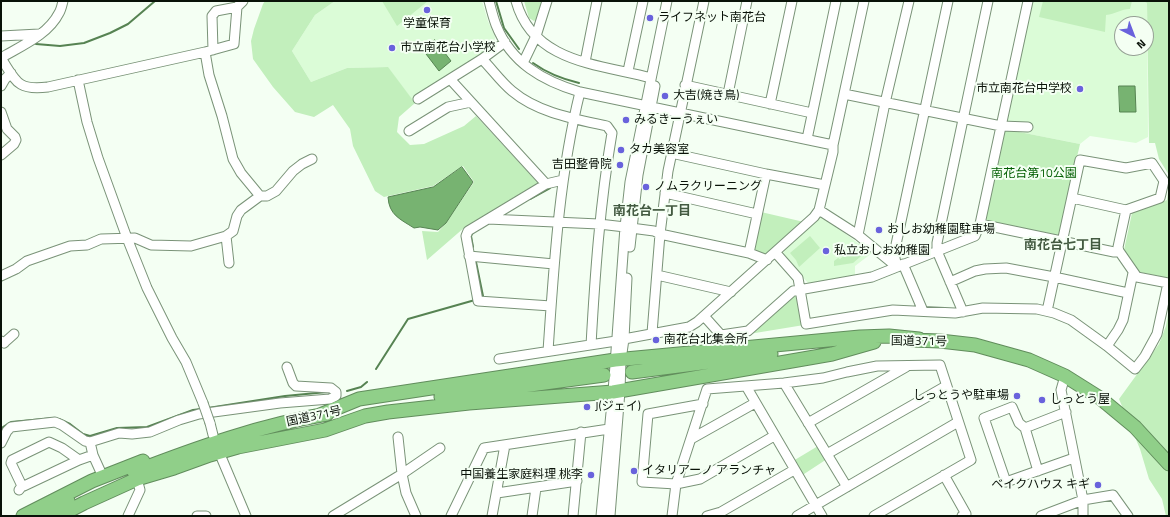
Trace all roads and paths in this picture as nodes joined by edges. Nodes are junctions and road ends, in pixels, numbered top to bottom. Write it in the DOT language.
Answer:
graph roads {
  1 [pos="63,1"];
  2 [pos="489,1"];
  3 [pos="516,1"];
  4 [pos="547,1"];
  5 [pos="597,1"];
  6 [pos="643,1"];
  7 [pos="667,1"];
  8 [pos="673,1"];
  9 [pos="704,1"];
  10 [pos="747,1"];
  11 [pos="792,1"];
  12 [pos="836,1"];
  13 [pos="864,1"];
  14 [pos="909,1"];
  15 [pos="948,1"];
  16 [pos="988,1"];
  17 [pos="1028,1"];
  18 [pos="240,4"];
  19 [pos="39,34"];
  20 [pos="1,36"];
  21 [pos="536,36"];
  22 [pos="505,42"];
  23 [pos="209,51"];
  24 [pos="1,58"];
  25 [pos="482,59"];
  26 [pos="585,62"];
  27 [pos="523,63"];
  28 [pos="628,71"];
  29 [pos="11,73"];
  30 [pos="651,78"];
  31 [pos="450,79"];
  32 [pos="78,80"];
  33 [pos="685,85"];
  34 [pos="1,86"];
  35 [pos="580,92"];
  36 [pos="728,94"];
  37 [pos="844,94"];
  38 [pos="418,99"];
  39 [pos="218,101"];
  40 [pos="228,101"];
  41 [pos="471,102"];
  42 [pos="885,103"];
  43 [pos="770,104"];
  44 [pos="648,106"];
  45 [pos="924,111"];
  46 [pos="1,112"];
  47 [pos="679,112"];
  48 [pos="812,113"];
  49 [pos="574,119"];
  50 [pos="963,119"];
  51 [pos="1001,126"];
  52 [pos="1028,128"];
  53 [pos="409,132"];
  54 [pos="807,139"];
  55 [pos="833,145"];
  56 [pos="671,153"];
  57 [pos="1,155"];
  58 [pos="312,158"];
  59 [pos="766,174"];
  60 [pos="563,180"];
  61 [pos="546,184"];
  62 [pos="825,185"];
  63 [pos="665,194"];
  64 [pos="260,196"];
  65 [pos="1072,198"];
  66 [pos="819,210"];
  67 [pos="1126,210"];
  68 [pos="757,214"];
  69 [pos="488,219"];
  70 [pos="558,222"];
  71 [pos="599,224"];
  72 [pos="980,224"];
  73 [pos="628,228"];
  74 [pos="660,234"];
  75 [pos="226,236"];
  76 [pos="858,236"];
  77 [pos="127,238"];
  78 [pos="1062,242"];
  79 [pos="937,251"];
  80 [pos="1119,251"];
  81 [pos="775,252"];
  82 [pos="749,253"];
  83 [pos="469,256"];
  84 [pos="767,260"];
  85 [pos="228,263"];
  86 [pos="554,264"];
  87 [pos="900,265"];
  88 [pos="1133,273"];
  89 [pos="657,275"];
  90 [pos="1,276"];
  91 [pos="1054,277"];
  92 [pos="950,282"];
  93 [pos="799,289"];
  94 [pos="730,292"];
  95 [pos="1128,293"];
  96 [pos="551,306"];
  97 [pos="1047,310"];
  98 [pos="923,311"];
  99 [pos="963,312"];
  100 [pos="704,316"];
  101 [pos="652,333"];
  102 [pos="14,334"];
  103 [pos="919,340"];
  104 [pos="1,341"];
  105 [pos="874,342"];
  106 [pos="591,345"];
  107 [pos="1107,346"];
  108 [pos="620,350"];
  109 [pos="548,351"];
  110 [pos="498,359"];
  111 [pos="287,367"];
  112 [pos="906,367"];
  113 [pos="632,372"];
  114 [pos="604,375"];
  115 [pos="1066,376"];
  116 [pos="784,383"];
  117 [pos="746,386"];
  118 [pos="946,386"];
  119 [pos="616,391"];
  120 [pos="347,403"];
  121 [pos="756,403"];
  122 [pos="703,404"];
  123 [pos="364,407"];
  124 [pos="1066,412"];
  125 [pos="320,415"];
  126 [pos="291,422"];
  127 [pos="958,422"];
  128 [pos="808,423"];
  129 [pos="255,425"];
  130 [pos="1025,428"];
  131 [pos="212,429"];
  132 [pos="609,429"];
  133 [pos="581,432"];
  134 [pos="774,436"];
  135 [pos="398,437"];
  136 [pos="691,439"];
  137 [pos="90,442"];
  138 [pos="1,443"];
  139 [pos="505,445"];
  140 [pos="238,447"];
  141 [pos="440,448"];
  142 [pos="214,453"];
  143 [pos="827,454"];
  144 [pos="93,455"];
  145 [pos="1074,458"];
  146 [pos="79,460"];
  147 [pos="1169,464"];
  148 [pos="151,466"];
  149 [pos="794,470"];
  150 [pos="1038,471"];
  151 [pos="402,474"];
  152 [pos="944,475"];
  153 [pos="104,476"];
  154 [pos="137,479"];
  155 [pos="577,481"];
  156 [pos="676,484"];
  157 [pos="847,487"];
  158 [pos="536,488"];
  159 [pos="496,493"];
  160 [pos="1083,500"];
  161 [pos="816,506"];
  162 [pos="23,516"];
  163 [pos="39,516"];
  164 [pos="59,516"];
  165 [pos="128,516"];
  166 [pos="197,516"];
  167 [pos="206,516"];
  168 [pos="246,516"];
  169 [pos="333,516"];
  170 [pos="416,516"];
  171 [pos="451,516"];
  172 [pos="492,516"];
  173 [pos="532,516"];
  174 [pos="573,516"];
  175 [pos="601,516"];
  176 [pos="610,516"];
  177 [pos="672,516"];
  178 [pos="707,516"];
  179 [pos="797,516"];
  180 [pos="822,516"];
  181 [pos="874,516"];
  182 [pos="962,516"];
  183 [pos="1042,516"];
  184 [pos="1083,516"];
  185 [pos="1128,516"];
  1 -- 19 [label="street"];
  2 -- 22 [label="street"];
  3 -- 21 [label="street"];
  4 -- 21 [label="street"];
  5 -- 26 [label="street"];
  6 -- 28 [label="street"];
  7 -- 30 [label="street"];
  8 -- 44 [label="street"];
  9 -- 33 [label="street"];
  10 -- 36 [label="street"];
  11 -- 43 [label="street"];
  12 -- 48 [label="street"];
  13 -- 37 [label="street"];
  14 -- 42 [label="street"];
  15 -- 45 [label="street"];
  16 -- 50 [label="street"];
  17 -- 51 [label="street"];
  18 -- 23 [label="street"];
  18 -- 23 [label="street"];
  19 -- 20 [label="street"];
  19 -- 24 [label="street"];
  21 -- 26 [label="street"];
  21 -- 27 [label="street"];
  22 -- 25 [label="street"];
  22 -- 27 [label="street"];
  23 -- 32 [label="street"];
  23 -- 39 [label="street"];
  24 -- 29 [label="street"];
  25 -- 31 [label="street"];
  25 -- 49 [label="street"];
  26 -- 28 [label="street"];
  27 -- 35 [label="street"];
  28 -- 30 [label="street"];
  29 -- 32 [label="street"];
  29 -- 34 [label="street"];
  30 -- 44 [label="street"];
  31 -- 38 [label="street"];
  31 -- 41 [label="street"];
  32 -- 77 [label="street"];
  33 -- 36 [label="street"];
  33 -- 47 [label="street"];
  35 -- 44 [label="street"];
  35 -- 49 [label="street"];
  36 -- 43 [label="street"];
  37 -- 42 [label="street"];
  37 -- 55 [label="street"];
  39 -- 40 [label="street"];
  39 -- 64 [label="street"];
  41 -- 53 [label="street"];
  41 -- 61 [label="street"];
  42 -- 45 [label="street"];
  42 -- 76 [label="street"];
  43 -- 48 [label="street"];
  44 -- 47 [label="street"];
  44 -- 73 [label="street"];
  45 -- 50 [label="street"];
  45 -- 87 [label="street"];
  46 -- 57 [label="street"];
  47 -- 54 [label="street"];
  47 -- 56 [label="street"];
  48 -- 54 [label="street"];
  49 -- 60 [label="street"];
  49 -- 71 [label="street"];
  50 -- 51 [label="street"];
  50 -- 79 [label="street"];
  51 -- 52 [label="street"];
  51 -- 72 [label="street"];
  54 -- 55 [label="street"];
  55 -- 62 [label="street"];
  56 -- 59 [label="street"];
  56 -- 63 [label="street"];
  58 -- 64 [label="street"];
  59 -- 62 [label="street"];
  59 -- 68 [label="street"];
  60 -- 61 [label="street"];
  60 -- 70 [label="street"];
  61 -- 69 [label="street"];
  62 -- 66 [label="street"];
  63 -- 68 [label="street"];
  63 -- 74 [label="street"];
  64 -- 75 [label="street"];
  65 -- 67 [label="street"];
  65 -- 67 [label="street"];
  65 -- 78 [label="street"];
  66 -- 76 [label="street"];
  66 -- 81 [label="street"];
  67 -- 80 [label="street"];
  68 -- 82 [label="street"];
  69 -- 70 [label="street"];
  69 -- 83 [label="street"];
  70 -- 71 [label="street"];
  70 -- 86 [label="street"];
  71 -- 73 [label="street"];
  71 -- 106 [label="street"];
  72 -- 78 [label="street"];
  72 -- 79 [label="street"];
  73 -- 74 [label="street"];
  73 -- 108 [label="street"];
  74 -- 82 [label="street"];
  74 -- 89 [label="street"];
  75 -- 77 [label="street"];
  75 -- 85 [label="street"];
  76 -- 87 [label="street"];
  77 -- 90 [label="street"];
  77 -- 131 [label="street, bridge"];
  78 -- 80 [label="street"];
  78 -- 91 [label="street"];
  79 -- 87 [label="street"];
  79 -- 92 [label="street"];
  80 -- 88 [label="street"];
  81 -- 84 [label="street"];
  81 -- 93 [label="street"];
  82 -- 84 [label="street"];
  83 -- 86 [label="street"];
  83 -- 96 [label="street"];
  84 -- 94 [label="street"];
  86 -- 96 [label="street"];
  87 -- 93 [label="street"];
  87 -- 98 [label="street"];
  88 -- 95 [label="street"];
  88 -- 107 [label="street"];
  89 -- 94 [label="street"];
  89 -- 101 [label="street"];
  91 -- 92 [label="street"];
  91 -- 95 [label="street"];
  91 -- 97 [label="street"];
  92 -- 99 [label="street"];
  93 -- 98 [label="street"];
  93 -- 100 [label="street"];
  94 -- 100 [label="street"];
  95 -- 107 [label="street"];
  96 -- 109 [label="street"];
  97 -- 99 [label="street"];
  97 -- 107 [label="street"];
  98 -- 99 [label="street"];
  100 -- 101 [label="street"];
  101 -- 108 [label="street"];
  102 -- 104 [label="street"];
  103 -- 105 [label="highway, 国道371号"];
  103 -- 108 [label="highway"];
  103 -- 115 [label="highway, 国道371号"];
  105 -- 113 [label="highway, 国道371号"];
  105 -- 119 [label="highway"];
  106 -- 108 [label="street"];
  106 -- 109 [label="street"];
  108 -- 119 [label="street"];
  108 -- 120 [label="highway"];
  109 -- 110 [label="street"];
  111 -- 137 [label="street"];
  112 -- 116 [label="street"];
  112 -- 118 [label="street"];
  112 -- 128 [label="street"];
  114 -- 123 [label="highway, 国道371号"];
  115 -- 124 [label="street"];
  115 -- 147 [label="highway, 国道371号"];
  116 -- 117 [label="street"];
  116 -- 128 [label="street"];
  117 -- 121 [label="street"];
  117 -- 122 [label="street"];
  118 -- 127 [label="street"];
  118 -- 143 [label="street"];
  119 -- 132 [label="street"];
  119 -- 140 [label="highway"];
  119 -- 176 [label="street"];
  120 -- 125 [label="highway"];
  120 -- 129 [label="highway"];
  121 -- 134 [label="street"];
  121 -- 136 [label="street"];
  122 -- 136 [label="street"];
  122 -- 156 [label="street"];
  123 -- 125 [label="highway, 国道371号"];
  123 -- 140 [label="highway"];
  124 -- 130 [label="street"];
  124 -- 145 [label="street"];
  125 -- 126 [label="highway, 国道371号"];
  126 -- 129 [label="highway"];
  126 -- 148 [label="highway, 国道371号"];
  127 -- 152 [label="street"];
  127 -- 157 [label="street"];
  128 -- 143 [label="street"];
  129 -- 131 [label="highway"];
  130 -- 150 [label="street"];
  130 -- 150 [label="street"];
  131 -- 153 [label="highway"];
  132 -- 133 [label="street"];
  132 -- 175 [label="street"];
  133 -- 139 [label="street"];
  133 -- 155 [label="street"];
  134 -- 149 [label="street"];
  134 -- 156 [label="street"];
  135 -- 151 [label="street"];
  136 -- 156 [label="street"];
  137 -- 138 [label="street"];
  137 -- 144 [label="street"];
  139 -- 159 [label="street"];
  139 -- 171 [label="street"];
  140 -- 142 [label="highway"];
  141 -- 151 [label="street"];
  142 -- 148 [label="highway"];
  142 -- 154 [label="highway"];
  142 -- 168 [label="street"];
  143 -- 157 [label="street"];
  144 -- 146 [label="street"];
  144 -- 153 [label="street"];
  145 -- 150 [label="street"];
  145 -- 160 [label="street"];
  146 -- 146 [label="street"];
  148 -- 163 [label="highway, 国道371号"];
  149 -- 161 [label="street"];
  149 -- 178 [label="street"];
  151 -- 169 [label="street"];
  151 -- 170 [label="street"];
  152 -- 181 [label="street"];
  152 -- 182 [label="street"];
  153 -- 162 [label="highway"];
  154 -- 164 [label="highway"];
  154 -- 165 [label="street"];
  155 -- 158 [label="street"];
  155 -- 174 [label="street"];
  156 -- 177 [label="street"];
  157 -- 161 [label="street"];
  158 -- 159 [label="street"];
  158 -- 173 [label="street"];
  159 -- 172 [label="street"];
  160 -- 183 [label="street"];
  160 -- 184 [label="street"];
  160 -- 185 [label="street"];
  161 -- 179 [label="street"];
  161 -- 180 [label="street"];
  166 -- 167 [label="street"];
}
